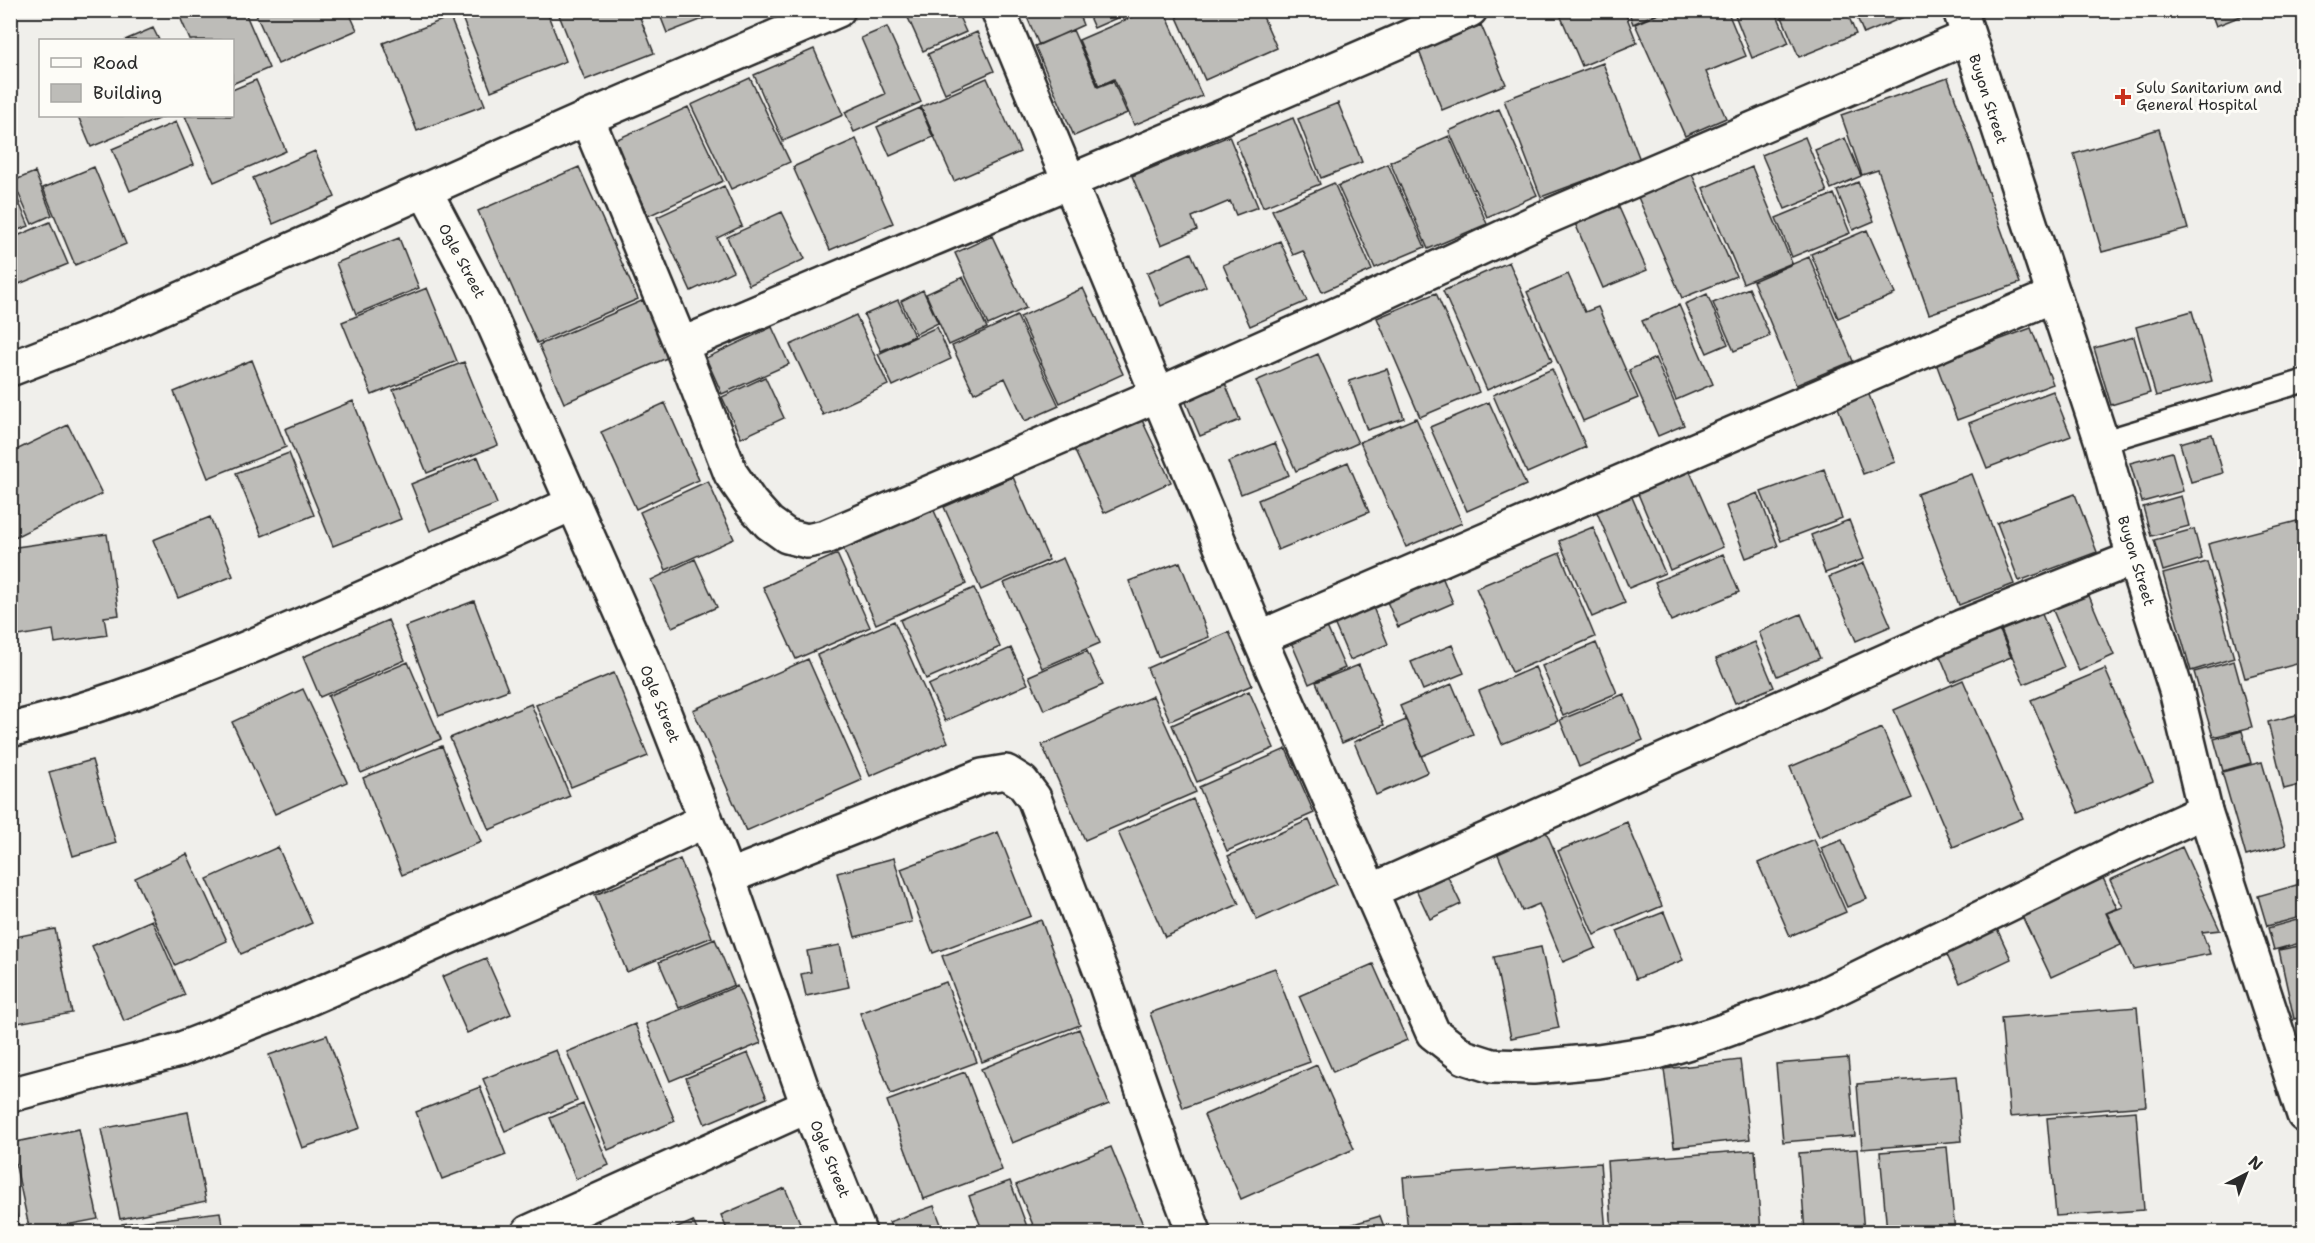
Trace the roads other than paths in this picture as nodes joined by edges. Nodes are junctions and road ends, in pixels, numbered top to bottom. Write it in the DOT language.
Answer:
graph roads {
  1 [pos="838,10"];
  2 [pos="998,10"];
  3 [pos="1470,10"];
  4 [pos="1964,24"];
  5 [pos="587,118"];
  6 [pos="1069,181"];
  7 [pos="425,191"];
  8 [pos="2054,295"];
  9 [pos="681,345"];
  10 [pos="10,369"];
  11 [pos="2304,384"];
  12 [pos="1157,395"];
  13 [pos="2102,442"];
  14 [pos="574,503"];
  15 [pos="2134,558"];
  16 [pos="1259,638"];
  17 [pos="10,730"];
  18 [pos="2205,812"];
  19 [pos="706,820"];
  20 [pos="728,877"];
  21 [pos="1371,891"];
  22 [pos="10,1095"];
  23 [pos="808,1106"];
  24 [pos="2304,1115"];
  25 [pos="530,1233"];
  26 [pos="859,1233"];
  27 [pos="1194,1233"];
  1 -- 5 [label="street"];
  2 -- 6 [label="street"];
  3 -- 6 [label="street"];
  4 -- 8 [label="street, Buyon Street"];
  4 -- 12 [label="street"];
  5 -- 7 [label="street"];
  5 -- 9 [label="street"];
  6 -- 9 [label="street"];
  6 -- 12 [label="street"];
  7 -- 10 [label="street"];
  7 -- 14 [label="street, Ogle Street"];
  8 -- 13 [label="street, Buyon Street"];
  8 -- 16 [label="street"];
  9 -- 12 [label="street"];
  11 -- 13 [label="lane"];
  12 -- 16 [label="street"];
  13 -- 15 [label="street, Buyon Street"];
  14 -- 17 [label="street"];
  14 -- 19 [label="street, Ogle Street"];
  15 -- 18 [label="street, Buyon Street"];
  15 -- 21 [label="street"];
  16 -- 21 [label="street"];
  18 -- 21 [label="street"];
  18 -- 24 [label="street, Buyon Street"];
  19 -- 20 [label="street, Ogle Street"];
  19 -- 22 [label="street"];
  20 -- 23 [label="street, Ogle Street"];
  20 -- 27 [label="street"];
  23 -- 25 [label="street"];
  23 -- 26 [label="street, Ogle Street"];
}
